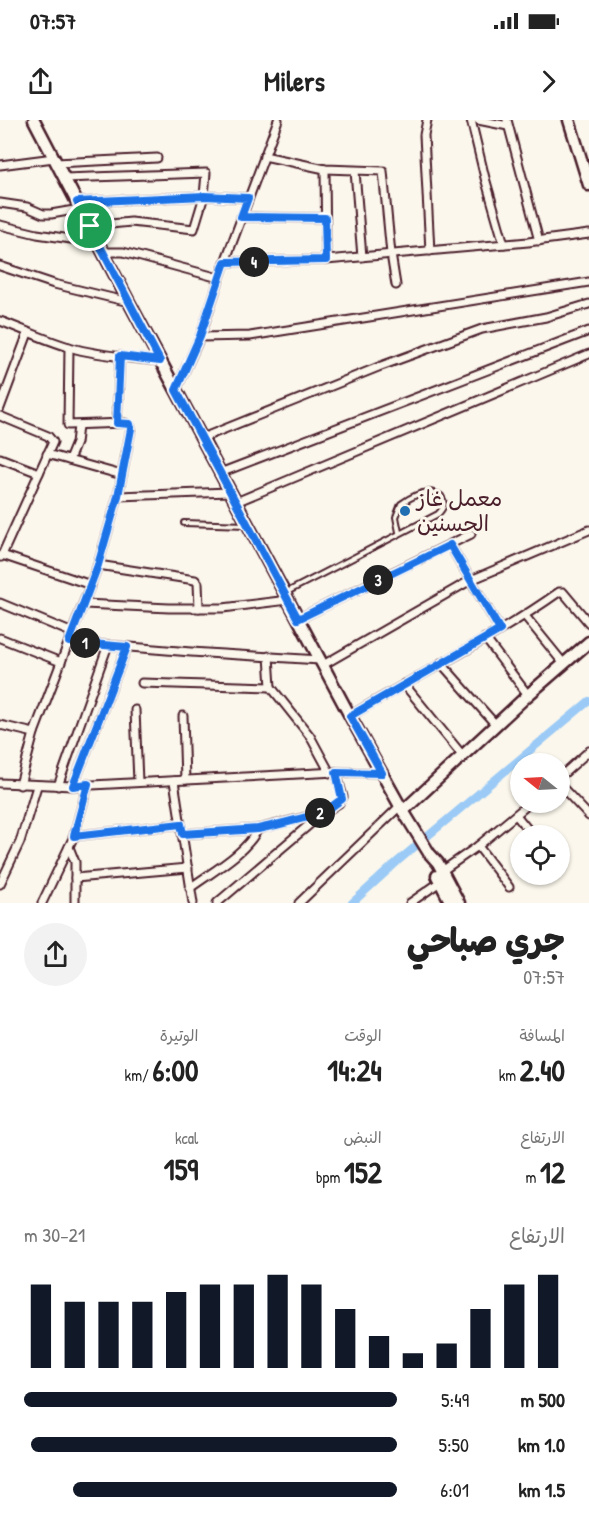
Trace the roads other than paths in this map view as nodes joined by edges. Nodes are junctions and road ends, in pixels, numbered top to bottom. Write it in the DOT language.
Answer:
graph roads {
  1 [pos="34,120"];
  2 [pos="278,120"];
  3 [pos="427,120"];
  4 [pos="471,120"];
  5 [pos="478,120"];
  6 [pos="569,120"];
  7 [pos="507,123"];
  8 [pos="264,156"];
  9 [pos="157,158"];
  10 [pos="55,160"];
  11 [pos="0,165"];
  12 [pos="325,170"];
  13 [pos="355,171"];
  14 [pos="64,178"];
  15 [pos="589,185"];
  16 [pos="204,196"];
  17 [pos="248,198"];
  18 [pos="0,203"];
  19 [pos="79,205"];
  20 [pos="241,217"];
  21 [pos="325,218"];
  22 [pos="0,225"];
  23 [pos="90,226"];
  24 [pos="589,234"];
  25 [pos="538,241"];
  26 [pos="504,244"];
  27 [pos="100,247"];
  28 [pos="430,251"];
  29 [pos="391,254"];
  30 [pos="362,257"];
  31 [pos="326,260"];
  32 [pos="225,262"];
  33 [pos="0,266"];
  34 [pos="219,278"];
  35 [pos="589,282"];
  36 [pos="396,285"];
  37 [pos="129,302"];
  38 [pos="589,304"];
  39 [pos="0,321"];
  40 [pos="589,331"];
  41 [pos="28,333"];
  42 [pos="200,336"];
  43 [pos="69,347"];
  44 [pos="589,354"];
  45 [pos="120,356"];
  46 [pos="160,361"];
  47 [pos="176,390"];
  48 [pos="0,408"];
  49 [pos="0,416"];
  50 [pos="117,423"];
  51 [pos="78,426"];
  52 [pos="201,438"];
  53 [pos="47,454"];
  54 [pos="0,458"];
  55 [pos="69,460"];
  56 [pos="39,473"];
  57 [pos="220,473"];
  58 [pos="122,475"];
  59 [pos="118,496"];
  60 [pos="233,497"];
  61 [pos="184,523"];
  62 [pos="248,525"];
  63 [pos="589,530"];
  64 [pos="399,532"];
  65 [pos="471,534"];
  66 [pos="450,545"];
  67 [pos="1,557"];
  68 [pos="98,565"];
  69 [pos="471,580"];
  70 [pos="91,585"];
  71 [pos="286,597"];
  72 [pos="0,603"];
  73 [pos="84,604"];
  74 [pos="199,608"];
  75 [pos="525,616"];
  76 [pos="298,619"];
  77 [pos="589,623"];
  78 [pos="500,630"];
  79 [pos="73,633"];
  80 [pos="0,638"];
  81 [pos="484,638"];
  82 [pos="69,642"];
  83 [pos="589,642"];
  84 [pos="108,645"];
  85 [pos="127,647"];
  86 [pos="269,656"];
  87 [pos="61,663"];
  88 [pos="322,663"];
  89 [pos="441,663"];
  90 [pos="564,664"];
  91 [pos="142,683"];
  92 [pos="404,684"];
  93 [pos="271,687"];
  94 [pos="528,695"];
  95 [pos="135,710"];
  96 [pos="183,716"];
  97 [pos="350,716"];
  98 [pos="0,724"];
  99 [pos="495,725"];
  100 [pos="34,733"];
  101 [pos="589,752"];
  102 [pos="463,756"];
  103 [pos="570,768"];
  104 [pos="333,773"];
  105 [pos="382,773"];
  106 [pos="185,780"];
  107 [pos="174,781"];
  108 [pos="138,782"];
  109 [pos="0,783"];
  110 [pos="88,784"];
  111 [pos="20,785"];
  112 [pos="37,786"];
  113 [pos="58,786"];
  114 [pos="73,786"];
  115 [pos="570,796"];
  116 [pos="401,808"];
  117 [pos="323,813"];
  118 [pos="518,813"];
  119 [pos="516,815"];
  120 [pos="589,816"];
  121 [pos="181,824"];
  122 [pos="524,825"];
  123 [pos="258,829"];
  124 [pos="183,834"];
  125 [pos="74,836"];
  126 [pos="478,846"];
  127 [pos="69,847"];
  128 [pos="188,868"];
  129 [pos="441,877"];
  130 [pos="75,878"];
  131 [pos="0,884"];
  132 [pos="510,887"];
  133 [pos="190,888"];
  134 [pos="42,903"];
  135 [pos="75,903"];
  136 [pos="194,903"];
  137 [pos="217,903"];
  138 [pos="299,903"];
  139 [pos="410,903"];
  140 [pos="451,903"];
  141 [pos="459,903"];
  1 -- 10 [label="street"];
  2 -- 8 [label="street"];
  3 -- 28 [label="street"];
  4 -- 26 [label="street"];
  5 -- 7 [label="street"];
  6 -- 15 [label="street"];
  7 -- 25 [label="street"];
  8 -- 12 [label="street"];
  8 -- 17 [label="street"];
  9 -- 10 [label="street"];
  10 -- 11 [label="street"];
  10 -- 14 [label="street"];
  12 -- 13 [label="street"];
  12 -- 21 [label="street"];
  13 -- 29 [label="street"];
  13 -- 30 [label="street"];
  14 -- 16 [label="street"];
  14 -- 19 [label="street"];
  16 -- 17 [label="street"];
  16 -- 19 [label="street"];
  16 -- 23 [label="street"];
  17 -- 20 [label="street"];
  18 -- 19 [label="street"];
  19 -- 23 [label="street"];
  20 -- 21 [label="street"];
  20 -- 32 [label="street"];
  21 -- 31 [label="street"];
  22 -- 27 [label="street"];
  23 -- 27 [label="street"];
  24 -- 25 [label="street"];
  25 -- 26 [label="street"];
  26 -- 28 [label="street"];
  27 -- 34 [label="street"];
  27 -- 37 [label="street"];
  28 -- 29 [label="street"];
  29 -- 30 [label="street"];
  29 -- 36 [label="street"];
  30 -- 31 [label="street"];
  31 -- 32 [label="street"];
  32 -- 34 [label="street"];
  33 -- 37 [label="street"];
  34 -- 42 [label="street"];
  35 -- 42 [label="street"];
  37 -- 46 [label="street"];
  38 -- 52 [label="street"];
  39 -- 41 [label="street"];
  40 -- 57 [label="street"];
  41 -- 43 [label="street"];
  41 -- 48 [label="street"];
  42 -- 47 [label="street"];
  43 -- 45 [label="street"];
  43 -- 51 [label="street"];
  44 -- 60 [label="street"];
  45 -- 46 [label="street"];
  45 -- 50 [label="street"];
  46 -- 47 [label="street"];
  47 -- 52 [label="street"];
  49 -- 53 [label="street"];
  50 -- 51 [label="street"];
  50 -- 58 [label="street"];
  51 -- 55 [label="street"];
  52 -- 57 [label="street"];
  53 -- 55 [label="street"];
  53 -- 56 [label="street"];
  54 -- 56 [label="street"];
  55 -- 58 [label="street"];
  56 -- 67 [label="street"];
  57 -- 60 [label="street"];
  58 -- 59 [label="street"];
  59 -- 60 [label="street"];
  59 -- 68 [label="street"];
  60 -- 62 [label="street"];
  61 -- 62 [label="lane"];
  62 -- 71 [label="street"];
  63 -- 69 [label="street"];
  64 -- 64 [label="lane"];
  64 -- 71 [label="lane"];
  65 -- 66 [label="street"];
  66 -- 69 [label="street"];
  66 -- 76 [label="street"];
  67 -- 70 [label="street"];
  68 -- 70 [label="street"];
  68 -- 74 [label="street"];
  69 -- 78 [label="street"];
  69 -- 88 [label="street"];
  70 -- 73 [label="street"];
  71 -- 74 [label="street"];
  71 -- 76 [label="street"];
  72 -- 79 [label="street"];
  73 -- 74 [label="street"];
  73 -- 79 [label="street"];
  75 -- 77 [label="street"];
  75 -- 78 [label="street"];
  75 -- 90 [label="street"];
  76 -- 88 [label="street"];
  78 -- 81 [label="street"];
  79 -- 82 [label="street"];
  80 -- 87 [label="street"];
  81 -- 89 [label="street"];
  81 -- 94 [label="street"];
  82 -- 84 [label="street"];
  82 -- 87 [label="street"];
  83 -- 90 [label="street"];
  84 -- 85 [label="street"];
  84 -- 113 [label="street"];
  85 -- 86 [label="street"];
  85 -- 114 [label="street"];
  86 -- 88 [label="street"];
  86 -- 93 [label="street"];
  87 -- 100 [label="street"];
  88 -- 97 [label="street"];
  89 -- 92 [label="street"];
  89 -- 99 [label="street"];
  90 -- 94 [label="street"];
  91 -- 93 [label="street"];
  92 -- 97 [label="street"];
  92 -- 102 [label="street"];
  93 -- 104 [label="street"];
  94 -- 99 [label="street"];
  95 -- 108 [label="street"];
  96 -- 106 [label="street"];
  97 -- 105 [label="street"];
  98 -- 100 [label="street"];
  99 -- 102 [label="street"];
  100 -- 111 [label="street"];
  101 -- 103 [label="street"];
  102 -- 116 [label="street"];
  104 -- 105 [label="street"];
  104 -- 106 [label="street"];
  104 -- 117 [label="street"];
  105 -- 116 [label="street"];
  106 -- 107 [label="street"];
  107 -- 108 [label="street"];
  107 -- 121 [label="street"];
  108 -- 110 [label="street"];
  109 -- 111 [label="street"];
  110 -- 114 [label="street"];
  110 -- 125 [label="street"];
  111 -- 112 [label="street"];
  112 -- 113 [label="street"];
  112 -- 131 [label="street"];
  113 -- 114 [label="street"];
  115 -- 120 [label="street"];
  116 -- 129 [label="street"];
  116 -- 138 [label="street"];
  117 -- 123 [label="street"];
  117 -- 137 [label="street"];
  118 -- 119 [label="street"];
  119 -- 122 [label="street"];
  119 -- 126 [label="street"];
  121 -- 124 [label="street"];
  121 -- 125 [label="street"];
  123 -- 124 [label="street"];
  123 -- 133 [label="street"];
  124 -- 128 [label="street"];
  125 -- 127 [label="street"];
  126 -- 129 [label="street"];
  126 -- 132 [label="street"];
  127 -- 130 [label="street"];
  127 -- 134 [label="street"];
  128 -- 130 [label="street"];
  128 -- 133 [label="street"];
  129 -- 139 [label="street"];
  129 -- 140 [label="street"];
  129 -- 141 [label="street"];
  130 -- 135 [label="street"];
  133 -- 136 [label="street"];
}
